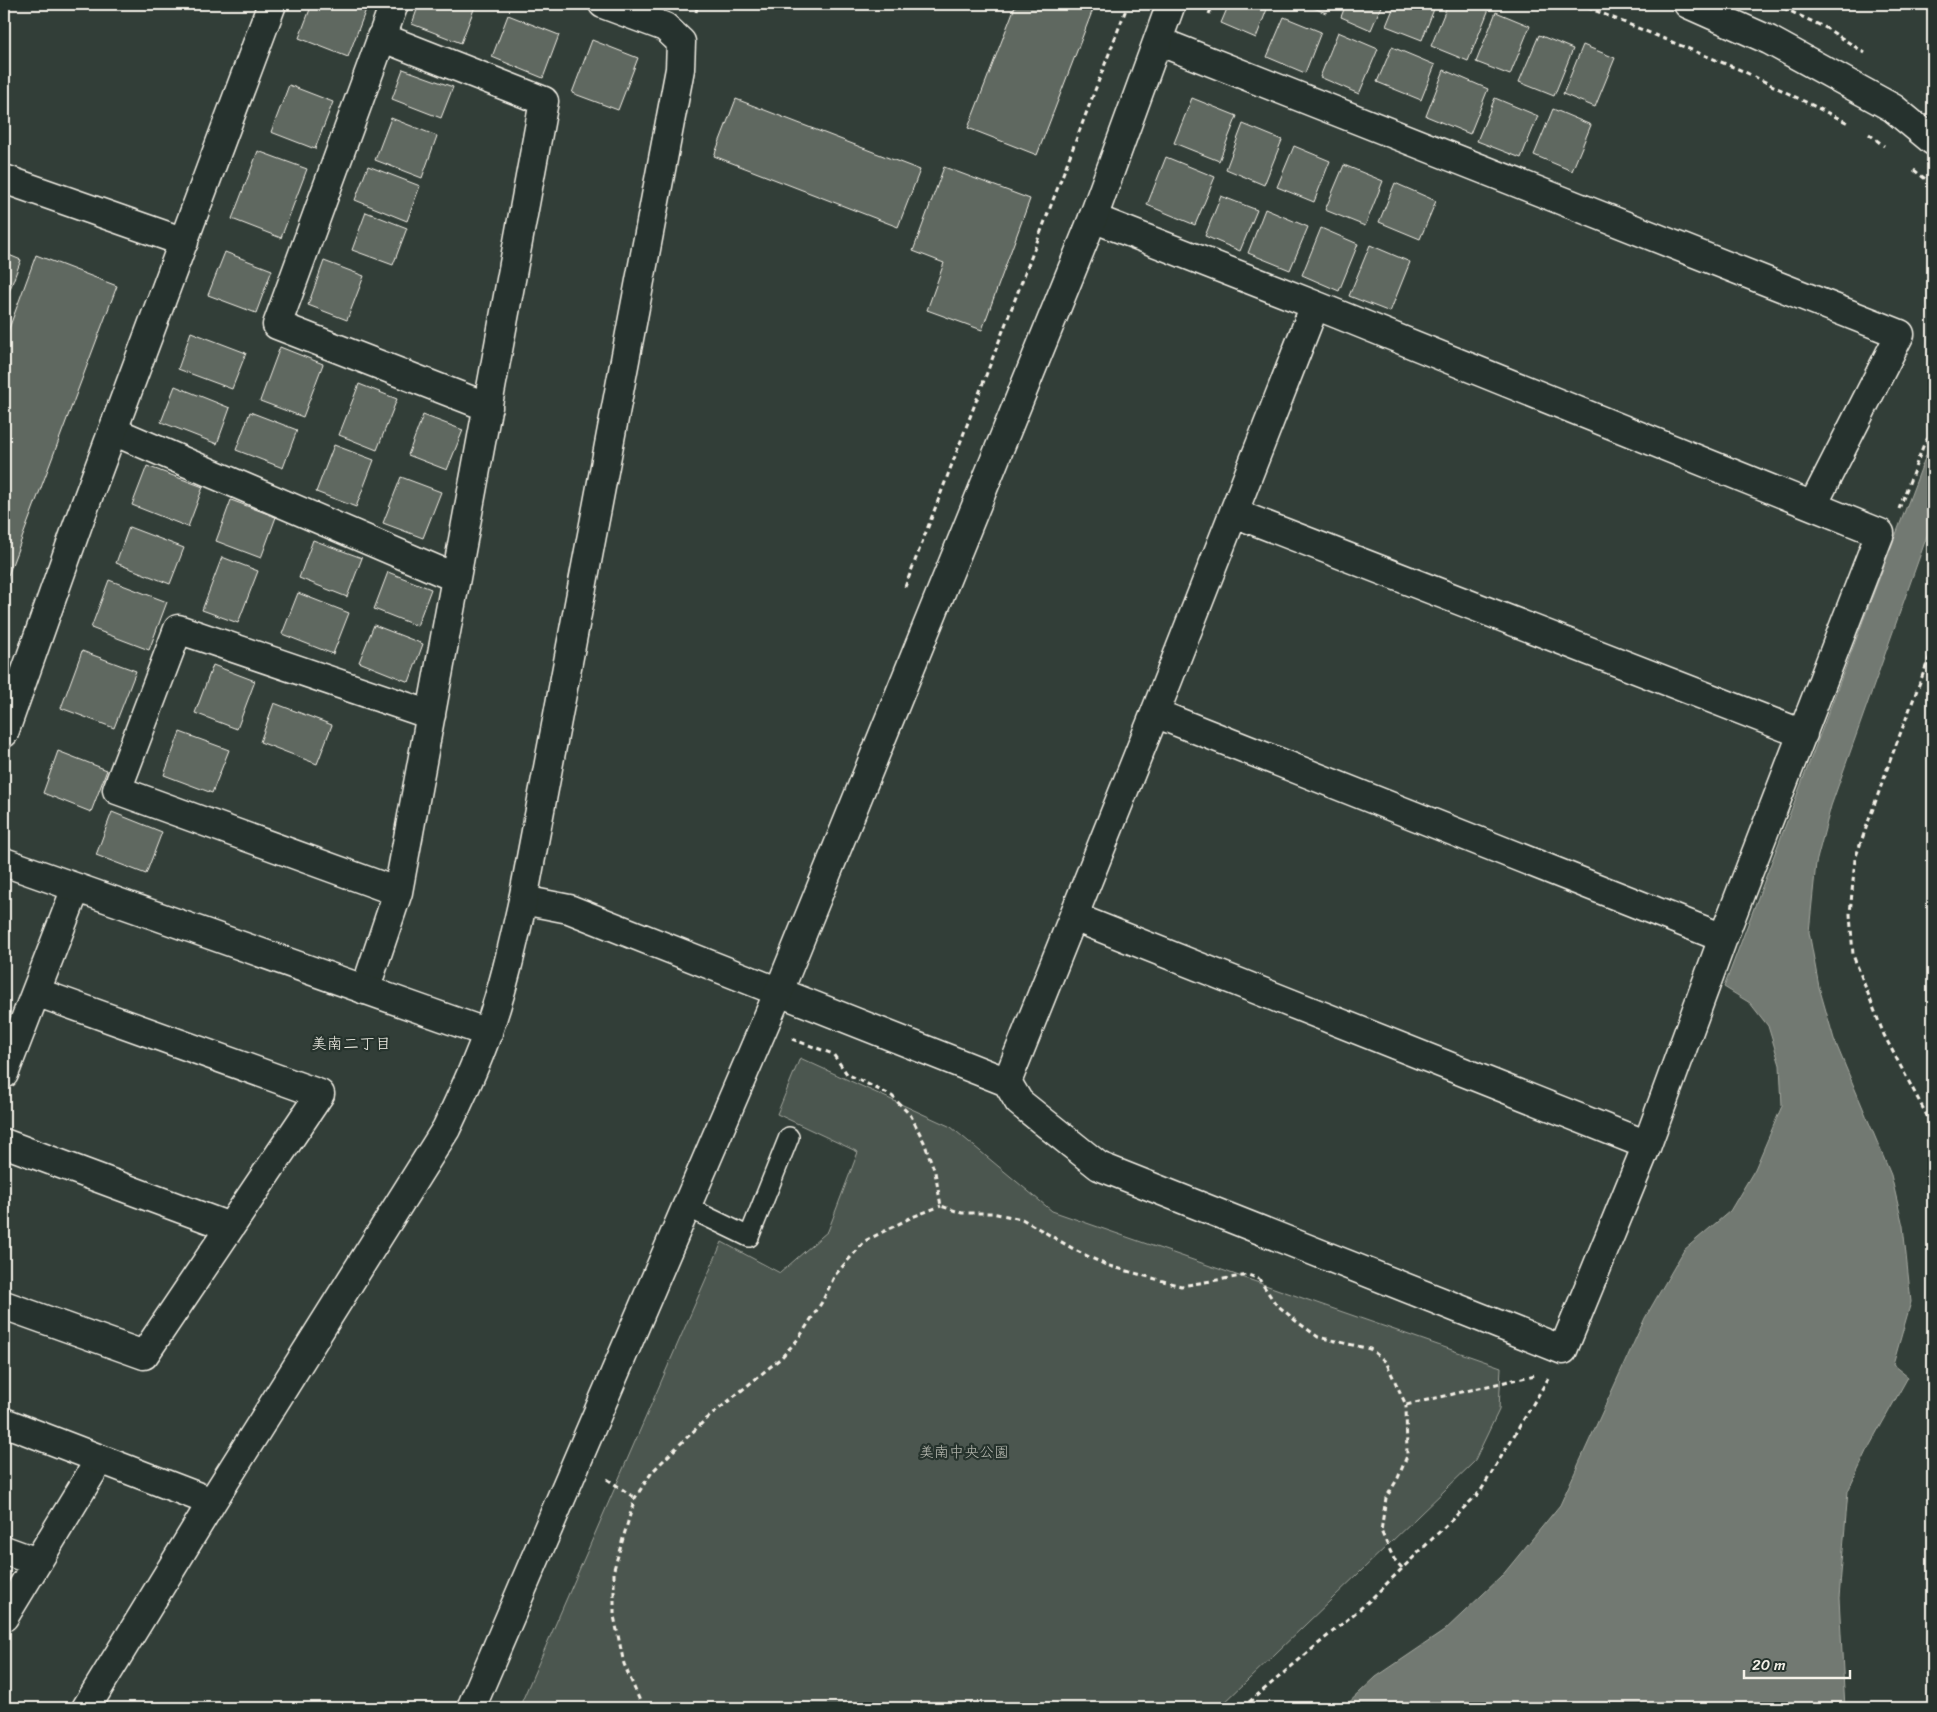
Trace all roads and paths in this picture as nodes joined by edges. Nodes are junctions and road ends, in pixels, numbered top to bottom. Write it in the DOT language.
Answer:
graph roads {
  1 [pos="272,4"];
  2 [pos="394,4"];
  3 [pos="603,4"];
  4 [pos="1128,4"];
  5 [pos="1172,4"];
  6 [pos="1213,4"];
  7 [pos="1579,4"];
  8 [pos="1688,4"];
  9 [pos="1209,14"];
  10 [pos="381,37"];
  11 [pos="1158,41"];
  12 [pos="1850,124"];
  13 [pos="1868,133"];
  14 [pos="1933,141"];
  15 [pos="1890,150"];
  16 [pos="1911,167"];
  17 [pos="4,179"];
  18 [pos="1933,185"];
  19 [pos="1093,218"];
  20 [pos="184,242"];
  21 [pos="1315,306"];
  22 [pos="488,407"];
  23 [pos="113,431"];
  24 [pos="1933,431"];
  25 [pos="1813,505"];
  26 [pos="1234,513"];
  27 [pos="1880,533"];
  28 [pos="456,578"];
  29 [pos="902,595"];
  30 [pos="1933,648"];
  31 [pos="1155,713"];
  32 [pos="431,715"];
  33 [pos="4,733"];
  34 [pos="1803,734"];
  35 [pos="4,862"];
  36 [pos="76,888"];
  37 [pos="398,892"];
  38 [pos="522,900"];
  39 [pos="1074,917"];
  40 [pos="1723,938"];
  41 [pos="365,990"];
  42 [pos="779,991"];
  43 [pos="36,992"];
  44 [pos="488,1033"];
  45 [pos="792,1039"];
  46 [pos="4,1074"];
  47 [pos="1007,1082"];
  48 [pos="1933,1127"];
  49 [pos="789,1137"];
  50 [pos="4,1142"];
  51 [pos="1647,1145"];
  52 [pos="941,1206"];
  53 [pos="687,1207"];
  54 [pos="230,1227"];
  55 [pos="4,1305"];
  56 [pos="1558,1360"];
  57 [pos="1406,1405"];
  58 [pos="4,1422"];
  59 [pos="100,1459"];
  60 [pos="607,1479"];
  61 [pos="635,1498"];
  62 [pos="212,1502"];
  63 [pos="4,1550"];
  64 [pos="37,1562"];
  65 [pos="1402,1568"];
  66 [pos="4,1617"];
  67 [pos="86,1708"];
  68 [pos="470,1708"];
  69 [pos="643,1708"];
  70 [pos="1242,1708"];
  1 -- 20 [label="street"];
  2 -- 10 [label="street"];
  3 -- 38 [label="street"];
  4 -- 29 [label="path"];
  5 -- 11 [label="street"];
  6 -- 9 [label="path"];
  7 -- 12 [label="path"];
  8 -- 14 [label="street"];
  10 -- 22 [label="street"];
  10 -- 22 [label="street"];
  11 -- 19 [label="street"];
  11 -- 25 [label="street"];
  13 -- 15 [label="path"];
  16 -- 18 [label="path"];
  17 -- 20 [label="street"];
  19 -- 21 [label="street"];
  19 -- 42 [label="street"];
  20 -- 23 [label="street"];
  21 -- 25 [label="street"];
  21 -- 26 [label="street"];
  22 -- 28 [label="street"];
  23 -- 28 [label="street"];
  23 -- 33 [label="street"];
  24 -- 27 [label="path"];
  25 -- 27 [label="street"];
  26 -- 31 [label="street"];
  26 -- 34 [label="street"];
  27 -- 34 [label="street"];
  28 -- 32 [label="street"];
  30 -- 48 [label="path"];
  31 -- 39 [label="street"];
  31 -- 40 [label="street"];
  32 -- 37 [label="street"];
  32 -- 37 [label="street"];
  34 -- 40 [label="street"];
  35 -- 36 [label="street"];
  36 -- 41 [label="street"];
  36 -- 43 [label="street"];
  37 -- 41 [label="street"];
  38 -- 42 [label="street"];
  38 -- 44 [label="street"];
  39 -- 47 [label="street"];
  39 -- 51 [label="street"];
  40 -- 51 [label="street"];
  41 -- 44 [label="street"];
  42 -- 47 [label="street"];
  42 -- 53 [label="street"];
  43 -- 46 [label="street"];
  43 -- 54 [label="street"];
  44 -- 62 [label="street"];
  45 -- 52 [label="path"];
  47 -- 56 [label="street"];
  49 -- 53 [label="lane"];
  50 -- 54 [label="street"];
  51 -- 56 [label="street"];
  52 -- 57 [label="path"];
  52 -- 61 [label="path"];
  53 -- 68 [label="street"];
  54 -- 55 [label="street"];
  56 -- 57 [label="path"];
  56 -- 65 [label="path"];
  57 -- 65 [label="path"];
  58 -- 59 [label="street"];
  59 -- 62 [label="street"];
  59 -- 64 [label="street"];
  60 -- 61 [label="path"];
  61 -- 69 [label="path"];
  62 -- 67 [label="street"];
  63 -- 64 [label="street"];
  64 -- 66 [label="street"];
  65 -- 70 [label="path"];
}
